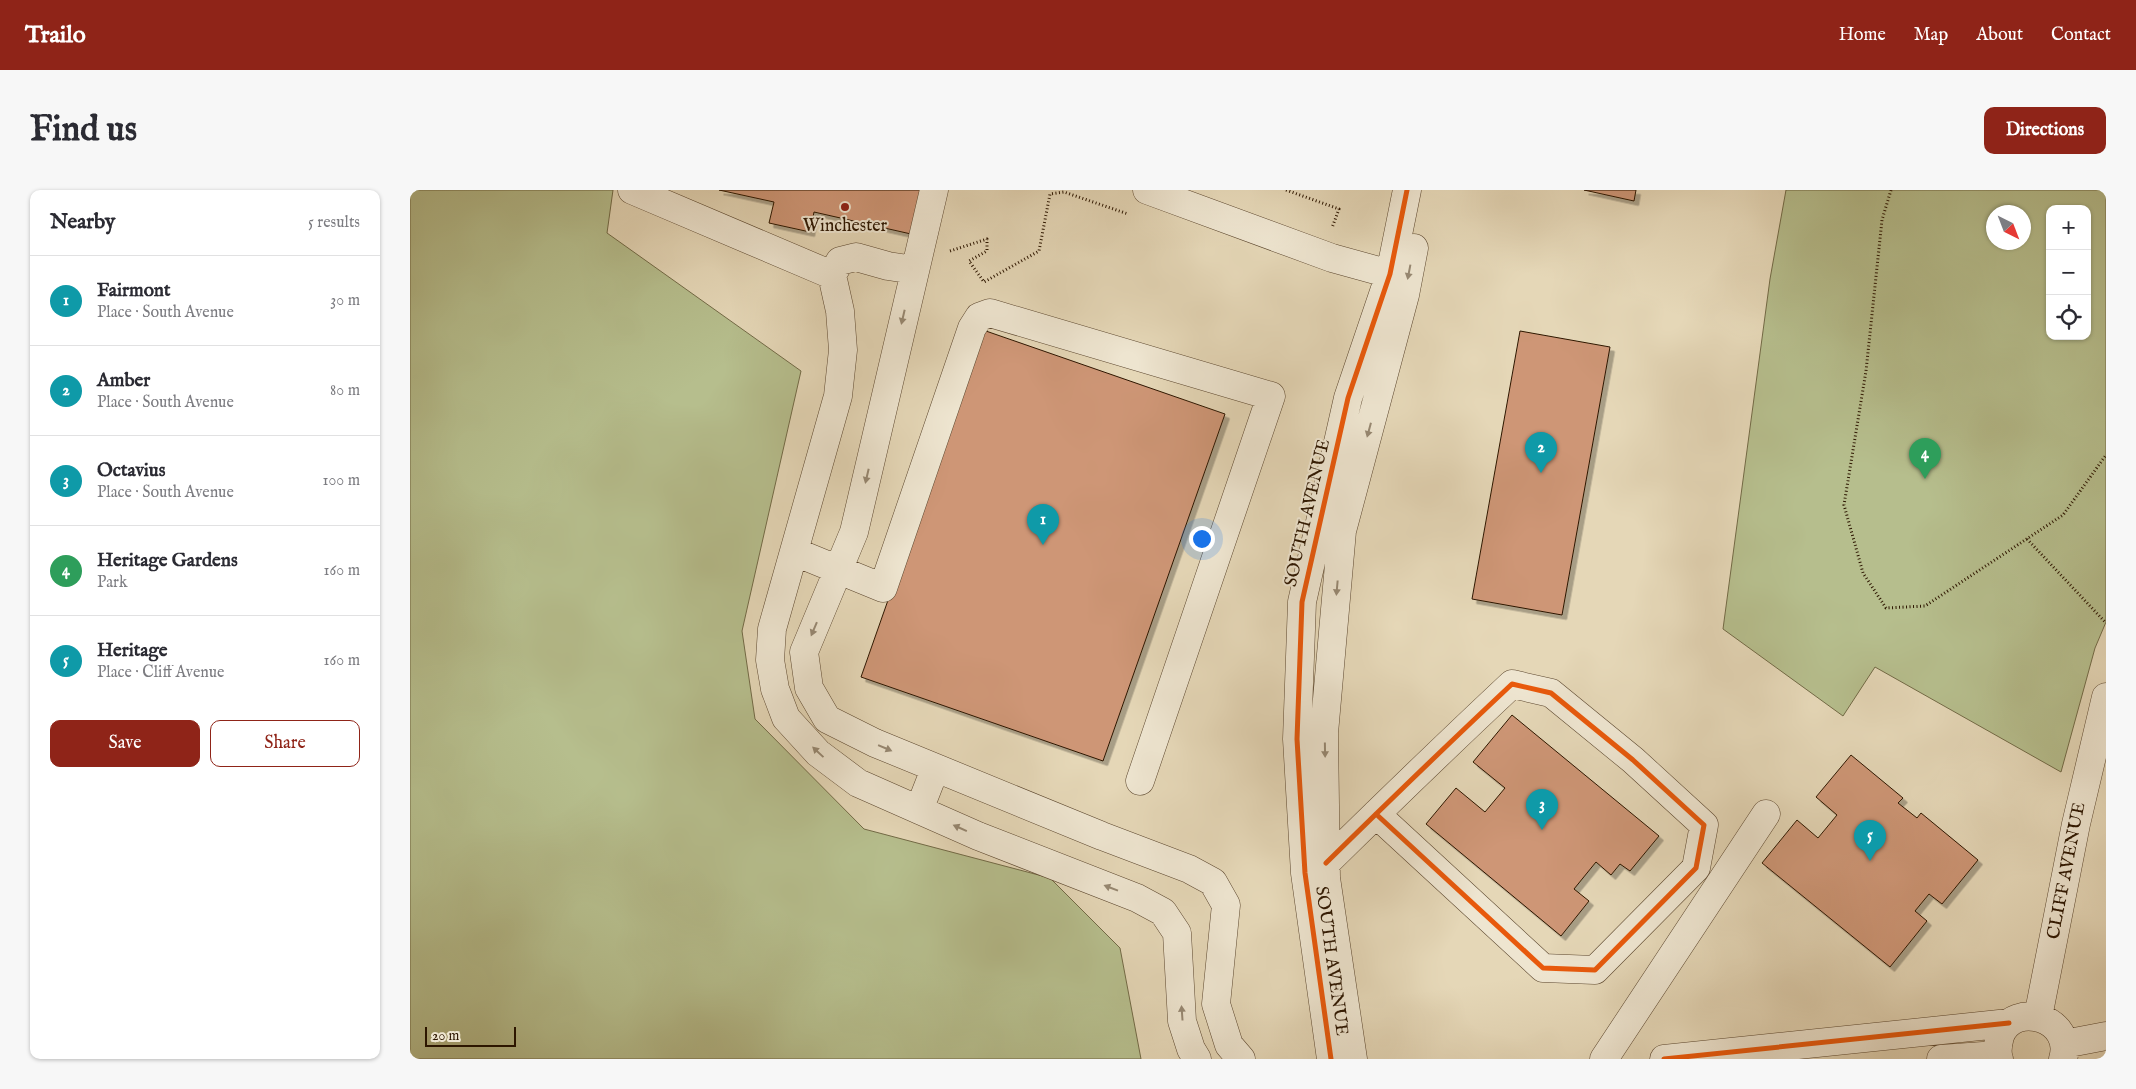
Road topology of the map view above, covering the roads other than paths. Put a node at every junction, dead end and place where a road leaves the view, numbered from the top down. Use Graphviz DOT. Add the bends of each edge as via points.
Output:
graph roads {
  1 [pos="632,190"];
  2 [pos="934,190"];
  3 [pos="1147,190"];
  4 [pos="1407,190"];
  5 [pos="1425,190"];
  6 [pos="917,260"];
  7 [pos="1390,274"];
  8 [pos="832,275"];
  9 [pos="796,552"];
  10 [pos="838,569"];
  11 [pos="2106,698"];
  12 [pos="2101,736"];
  13 [pos="935,769"];
  14 [pos="1140,781"];
  15 [pos="919,810"];
  16 [pos="1376,814"];
  17 [pos="1766,814"];
  18 [pos="1326,863"];
  19 [pos="2038,1017"];
  20 [pos="2009,1023"];
  21 [pos="2106,1036"];
  22 [pos="2063,1051"];
  23 [pos="1998,1057"];
  24 [pos="1197,1059"];
  25 [pos="1241,1059"];
  26 [pos="1331,1059"];
  27 [pos="1353,1059"];
  28 [pos="1604,1059"];
  29 [pos="1664,1059"];
  30 [pos="1941,1059"];
  1 -- 8 [label="street"];
  2 -- 6 [label="street"];
  3 -- 7 [label="street" via="1332,258"];
  4 -- 7 [label="street, SOUTH AVENUE"];
  5 -- 18 [label="street, one-way" via="1405,295 1342,531 1324,733"];
  6 -- 8 [label="street" via="888,266 856,257 840,261"];
  6 -- 10 [label="street, one-way" via="854,532"];
  7 -- 26 [label="street, SOUTH AVENUE" via="1348,398 1302,602 1297,738 1305,873"];
  8 -- 9 [label="street" via="844,350 838,396"];
  9 -- 10 [label="street"];
  15 -- 9 [label="street, one-way" via="858,783 818,753 786,718 770,660 772,629"];
  10 -- 13 [label="street, one-way" via="804,652 809,688 827,719 875,744"];
  10 -- 14 [label="street" via="883,588 972,328 979,316 990,313 1271,396"];
  11 -- 12 [label="street, CLIFF AVENUE"];
  12 -- 19 [label="street, CLIFF AVENUE" via="2076,824"];
  13 -- 15 [label="street"];
  13 -- 25 [label="street" via="1189,868 1213,882 1226,905 1216,1004 1228,1045"];
  24 -- 15 [label="street, one-way" via="1182,1021 1176,933 1162,912 1137,898"];
  16 -- 16 [label="street" via="1512,684 1551,693 1633,760 1704,825 1696,868 1594,970 1543,968"];
  16 -- 18 [label="street"];
  17 -- 28 [label="street"];
  18 -- 27 [label="street"];
  19 -- 20 [label="street" via="2020,1018"];
  19 -- 22 [label="street" via="2053,1024 2060,1033"];
  20 -- 23 [label="street" via="2000,1038"];
  20 -- 29 [label="street"];
  21 -- 22 [label="street"];
  23 -- 30 [label="street"];
}
